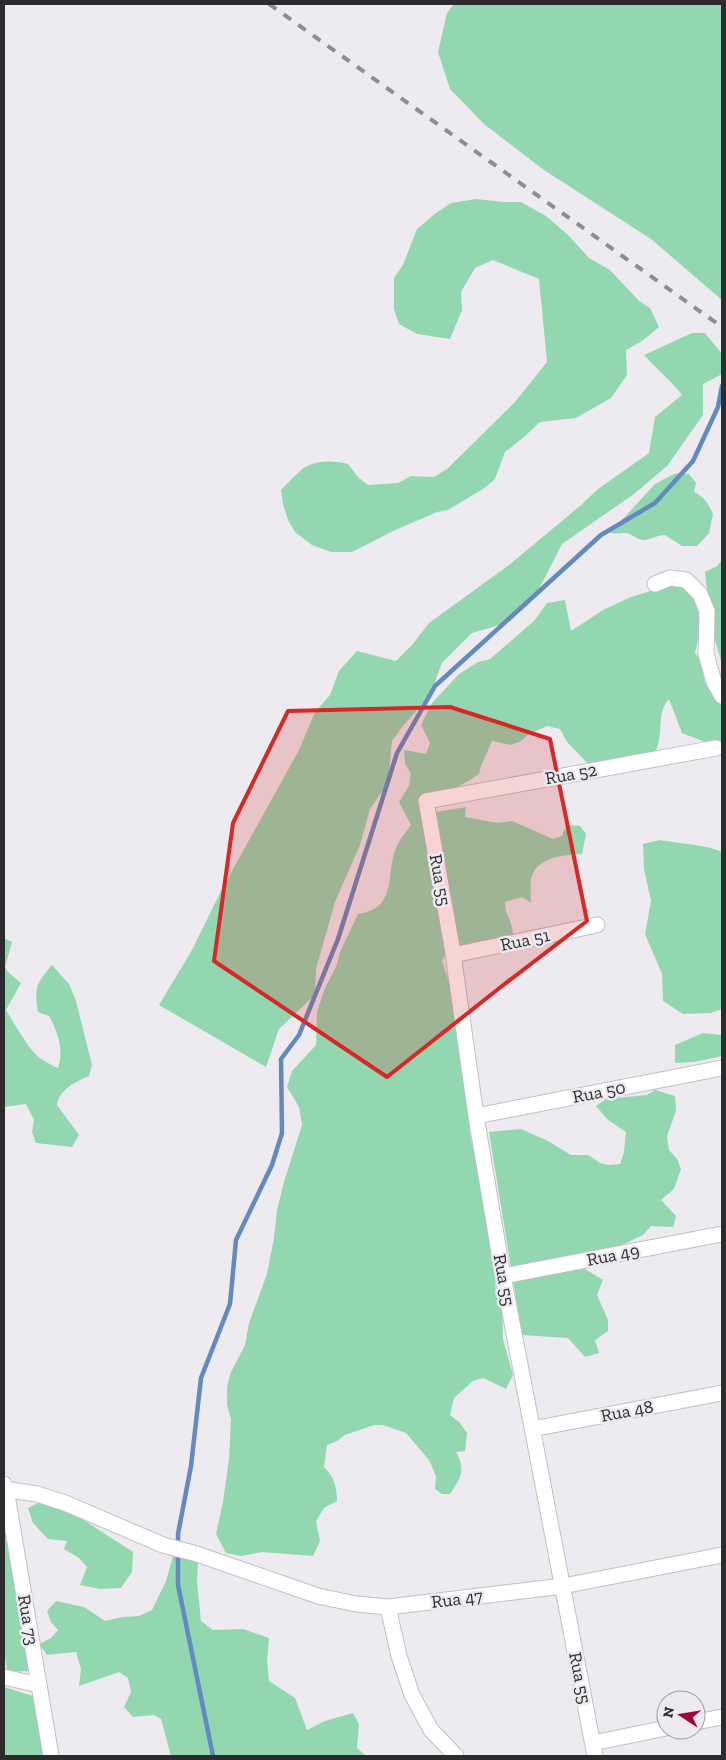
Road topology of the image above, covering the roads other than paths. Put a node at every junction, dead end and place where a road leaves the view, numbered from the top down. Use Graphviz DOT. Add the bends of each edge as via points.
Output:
graph roads {
  1 [pos="655,584"];
  2 [pos="722,696"];
  3 [pos="716,748"];
  4 [pos="426,801"];
  5 [pos="597,925"];
  6 [pos="453,955"];
  7 [pos="722,1068"];
  8 [pos="476,1116"];
  9 [pos="722,1234"];
  10 [pos="503,1276"];
  11 [pos="722,1393"];
  12 [pos="532,1429"];
  13 [pos="5,1488"];
  14 [pos="722,1555"];
  15 [pos="563,1586"];
  16 [pos="388,1607"];
  17 [pos="4,1677"];
  18 [pos="39,1685"];
  19 [pos="722,1717"];
  20 [pos="706,1720"];
  21 [pos="656,1731"];
  22 [pos="594,1750"];
  23 [pos="51,1756"];
  24 [pos="456,1756"];
  1 -- 2 [label="street" via="670,578 686,580 700,594 706,612 706,654"];
  3 -- 4 [label="street, Rua 52"];
  4 -- 6 [label="street, Rua 55"];
  5 -- 6 [label="street, Rua 51"];
  6 -- 8 [label="street, Rua 55"];
  7 -- 8 [label="street, Rua 50"];
  8 -- 10 [label="street, Rua 55"];
  9 -- 10 [label="street, Rua 49"];
  10 -- 12 [label="street, Rua 55"];
  11 -- 12 [label="street, Rua 48"];
  12 -- 15 [label="street, Rua 55"];
  13 -- 16 [label="street, Rua 47" via="65,1503 163,1545 318,1596"];
  13 -- 18 [label="street, Rua 73"];
  14 -- 15 [label="street, Rua 47"];
  15 -- 16 [label="street, Rua 47"];
  15 -- 22 [label="street, Rua 55"];
  16 -- 24 [label="street" via="398,1656 412,1695 431,1730"];
  17 -- 18 [label="street"];
  18 -- 23 [label="street, Rua 73"];
  19 -- 20 [label="street"];
  21 -- 22 [label="street"];
}
